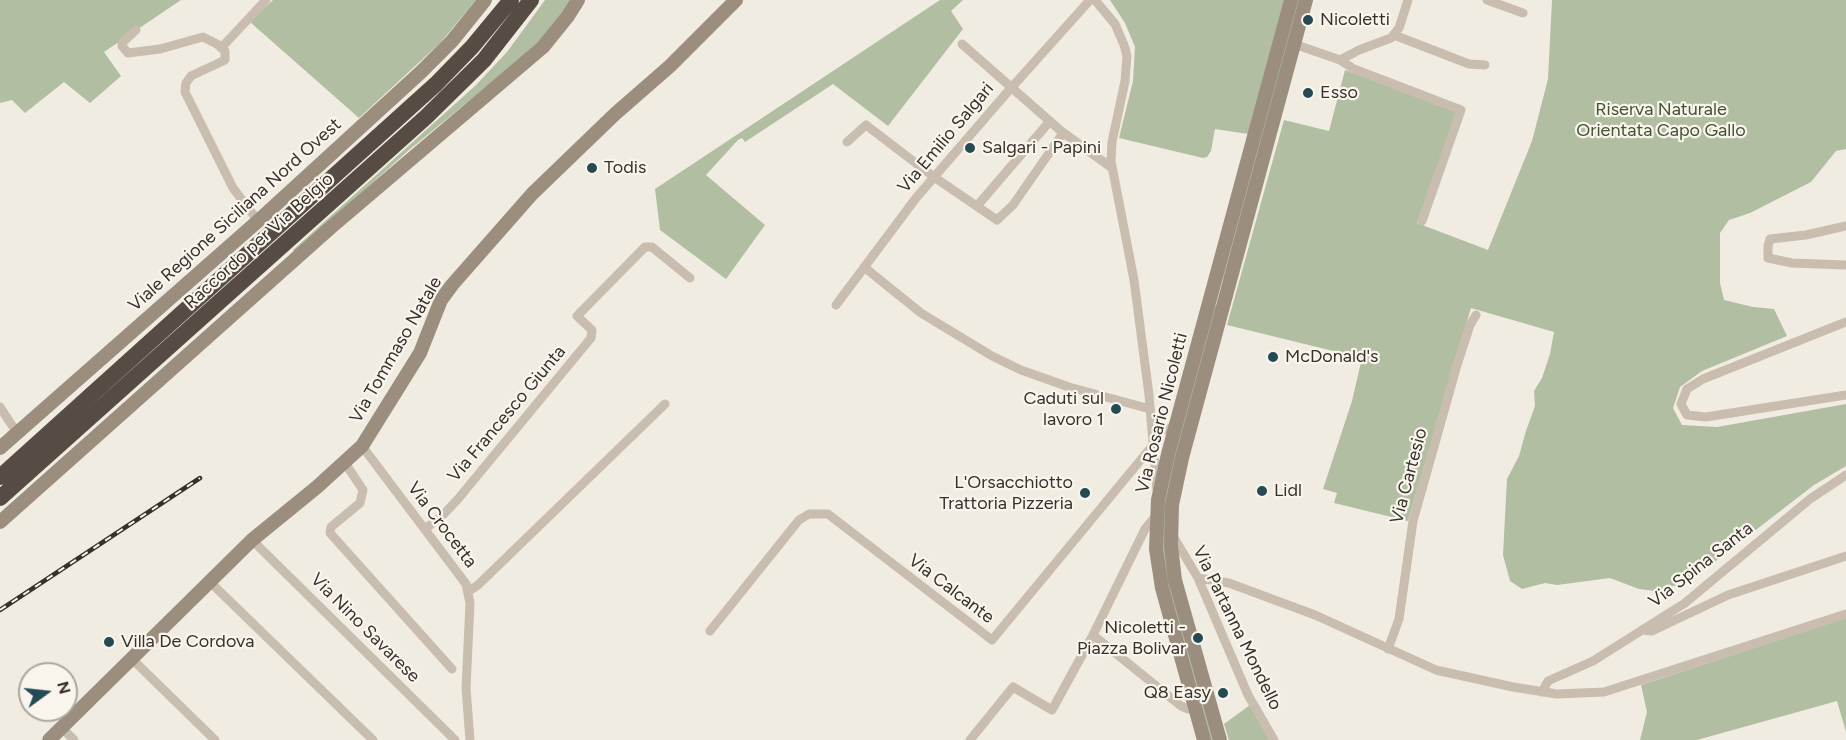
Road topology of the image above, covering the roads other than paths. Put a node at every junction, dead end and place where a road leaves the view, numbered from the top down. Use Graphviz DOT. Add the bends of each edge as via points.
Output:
graph roads {
  1 [pos="266,0"];
  2 [pos="485,0"];
  3 [pos="511,0"];
  4 [pos="531,0"];
  5 [pos="578,0"];
  6 [pos="735,0"];
  7 [pos="1090,0"];
  8 [pos="1095,0"];
  9 [pos="1291,0"];
  10 [pos="1306,0"];
  11 [pos="1408,0"];
  12 [pos="1487,0"];
  13 [pos="1522,13"];
  14 [pos="136,30"];
  15 [pos="1394,35"];
  16 [pos="962,44"];
  17 [pos="1294,44"];
  18 [pos="222,47"];
  19 [pos="1340,60"];
  20 [pos="1485,65"];
  21 [pos="1011,88"];
  22 [pos="1050,121"];
  23 [pos="1063,133"];
  24 [pos="846,142"];
  25 [pos="1112,168"];
  26 [pos="934,177"];
  27 [pos="977,206"];
  28 [pos="258,221"];
  29 [pos="1422,221"];
  30 [pos="1846,226"];
  31 [pos="241,260"];
  32 [pos="1846,265"];
  33 [pos="1219,266"];
  34 [pos="864,267"];
  35 [pos="1233,269"];
  36 [pos="690,278"];
  37 [pos="836,305"];
  38 [pos="1208,305"];
  39 [pos="1221,314"];
  40 [pos="1476,315"];
  41 [pos="1846,322"];
  42 [pos="1846,395"];
  43 [pos="666,404"];
  44 [pos="0,407"];
  45 [pos="1150,409"];
  46 [pos="1151,421"];
  47 [pos="1176,424"];
  48 [pos="17,433"];
  49 [pos="1153,445"];
  50 [pos="362,446"];
  51 [pos="0,448"];
  52 [pos="0,462"];
  53 [pos="345,463"];
  54 [pos="1846,475"];
  55 [pos="0,477"];
  56 [pos="0,498"];
  57 [pos="1158,500"];
  58 [pos="1156,516"];
  59 [pos="0,522"];
  60 [pos="425,529"];
  61 [pos="1170,530"];
  62 [pos="252,540"];
  63 [pos="1846,556"];
  64 [pos="1198,578"];
  65 [pos="210,582"];
  66 [pos="468,591"];
  67 [pos="1846,614"];
  68 [pos="1642,630"];
  69 [pos="710,631"];
  70 [pos="1093,635"];
  71 [pos="1388,649"];
  72 [pos="131,658"];
  73 [pos="452,669"];
  74 [pos="1542,692"];
  75 [pos="1196,709"];
  76 [pos="62,727"];
  77 [pos="49,740"];
  78 [pos="74,740"];
  79 [pos="214,740"];
  80 [pos="372,740"];
  81 [pos="455,740"];
  82 [pos="470,740"];
  83 [pos="970,740"];
  84 [pos="1204,740"];
  85 [pos="1220,740"];
  86 [pos="1274,740"];
  1 -- 18 [label="street"];
  2 -- 28 [label="street, Viale Regione Siciliana Nord Ovest" via="421,72"];
  3 -- 31 [label="highway, Raccordo per Via Belgio" via="436,84"];
  4 -- 56 [label="highway, Raccordo per Via Belgio" via="484,60 426,117"];
  5 -- 59 [label="street" via="557,32 535,54 338,221"];
  6 -- 50 [label="street, Via Tommaso Natale" via="532,194 452,285 441,300 420,353"];
  7 -- 21 [label="street, Via Emilio Salgari"];
  8 -- 25 [label="street" via="1115,24 1127,56 1112,142"];
  9 -- 33 [label="street, Via Rosario Nicoletti"];
  10 -- 17 [label="street, Via Rosario Nicoletti"];
  11 -- 15 [label="street"];
  12 -- 13 [label="street"];
  14 -- 18 [label="street" via="122,43 128,54 160,50 203,37"];
  15 -- 19 [label="street"];
  15 -- 20 [label="street" via="1469,64"];
  16 -- 21 [label="street"];
  17 -- 19 [label="street"];
  17 -- 35 [label="street, Via Rosario Nicoletti"];
  18 -- 28 [label="street" via="225,60 194,74 186,83 185,92 233,188"];
  19 -- 29 [label="street" via="1461,110"];
  21 -- 22 [label="street"];
  21 -- 26 [label="street, Via Emilio Salgari"];
  22 -- 23 [label="street"];
  22 -- 27 [label="street"];
  23 -- 25 [label="street"];
  23 -- 27 [label="street" via="1013,205 997,220"];
  24 -- 26 [label="street" via="866,125"];
  25 -- 45 [label="street" via="1134,280"];
  26 -- 27 [label="street"];
  26 -- 34 [label="street, Via Emilio Salgari"];
  28 -- 48 [label="street, Viale Regione Siciliana Nord Ovest"];
  30 -- 32 [label="street" via="1770,239 1768,258"];
  31 -- 52 [label="highway"];
  31 -- 55 [label="highway, Raccordo per Via Belgio"];
  33 -- 35 [label="street" via="1218,275 1223,282"];
  33 -- 38 [label="street, Via Rosario Nicoletti"];
  34 -- 37 [label="street, Via Emilio Salgari"];
  34 -- 45 [label="street" via="921,313 992,356 1069,387"];
  35 -- 39 [label="street, Via Rosario Nicoletti"];
  36 -- 60 [label="street, Via Francesco Giunta" via="656,250 645,248 577,316 592,330 591,339 458,499"];
  38 -- 39 [label="street" via="1219,301"];
  38 -- 47 [label="street, Via Rosario Nicoletti"];
  39 -- 61 [label="street, Via Rosario Nicoletti" via="1176,481"];
  40 -- 71 [label="street, Via Cartesio" via="1457,365 1413,521 1399,619"];
  41 -- 42 [label="street" via="1703,379 1687,389 1681,404 1687,416 1706,417"];
  43 -- 66 [label="street"];
  44 -- 48 [label="street"];
  45 -- 46 [label="street"];
  46 -- 47 [label="street" via="1163,430"];
  46 -- 49 [label="street"];
  47 -- 57 [label="street, Via Rosario Nicoletti"];
  48 -- 51 [label="street, Viale Regione Siciliana Nord Ovest"];
  49 -- 57 [label="street"];
  49 -- 69 [label="street, Via Calcante" via="992,640 828,514 809,514 799,520"];
  50 -- 53 [label="street, Via Tommaso Natale"];
  50 -- 60 [label="street, Via Crocetta"];
  53 -- 62 [label="street, Via Tommaso Natale"];
  53 -- 73 [label="street" via="363,490 360,503 331,527 330,533"];
  54 -- 68 [label="street, Via Spina Santa" via="1810,498 1685,603"];
  57 -- 58 [label="street, Via Rosario Nicoletti"];
  58 -- 70 [label="street" via="1144,529"];
  58 -- 75 [label="street, Via Rosario Nicoletti" via="1162,588"];
  60 -- 66 [label="street, Via Crocetta"];
  61 -- 64 [label="street, Via Partanna Mondello"];
  61 -- 85 [label="street, Via Rosario Nicoletti" via="1176,585"];
  62 -- 65 [label="street, Via Tommaso Natale"];
  62 -- 81 [label="street, Via Nino Savarese"];
  63 -- 68 [label="street" via="1728,595 1652,631"];
  64 -- 71 [label="street" via="1228,583 1315,615"];
  64 -- 86 [label="street, Via Partanna Mondello" via="1248,695"];
  65 -- 72 [label="street, Via Tommaso Natale"];
  65 -- 80 [label="street"];
  66 -- 82 [label="street, Via Crocetta" via="466,688"];
  67 -- 74 [label="street" via="1604,692"];
  68 -- 74 [label="street, Via Spina Santa" via="1593,661 1548,681"];
  70 -- 75 [label="street" via="1181,706"];
  70 -- 83 [label="street" via="1053,710 1013,687"];
  71 -- 74 [label="street" via="1436,670"];
  72 -- 76 [label="street, Via Tommaso Natale"];
  72 -- 79 [label="street"];
  75 -- 84 [label="street, Via Rosario Nicoletti"];
  76 -- 77 [label="street, Via Tommaso Natale"];
  76 -- 78 [label="street"];
}
